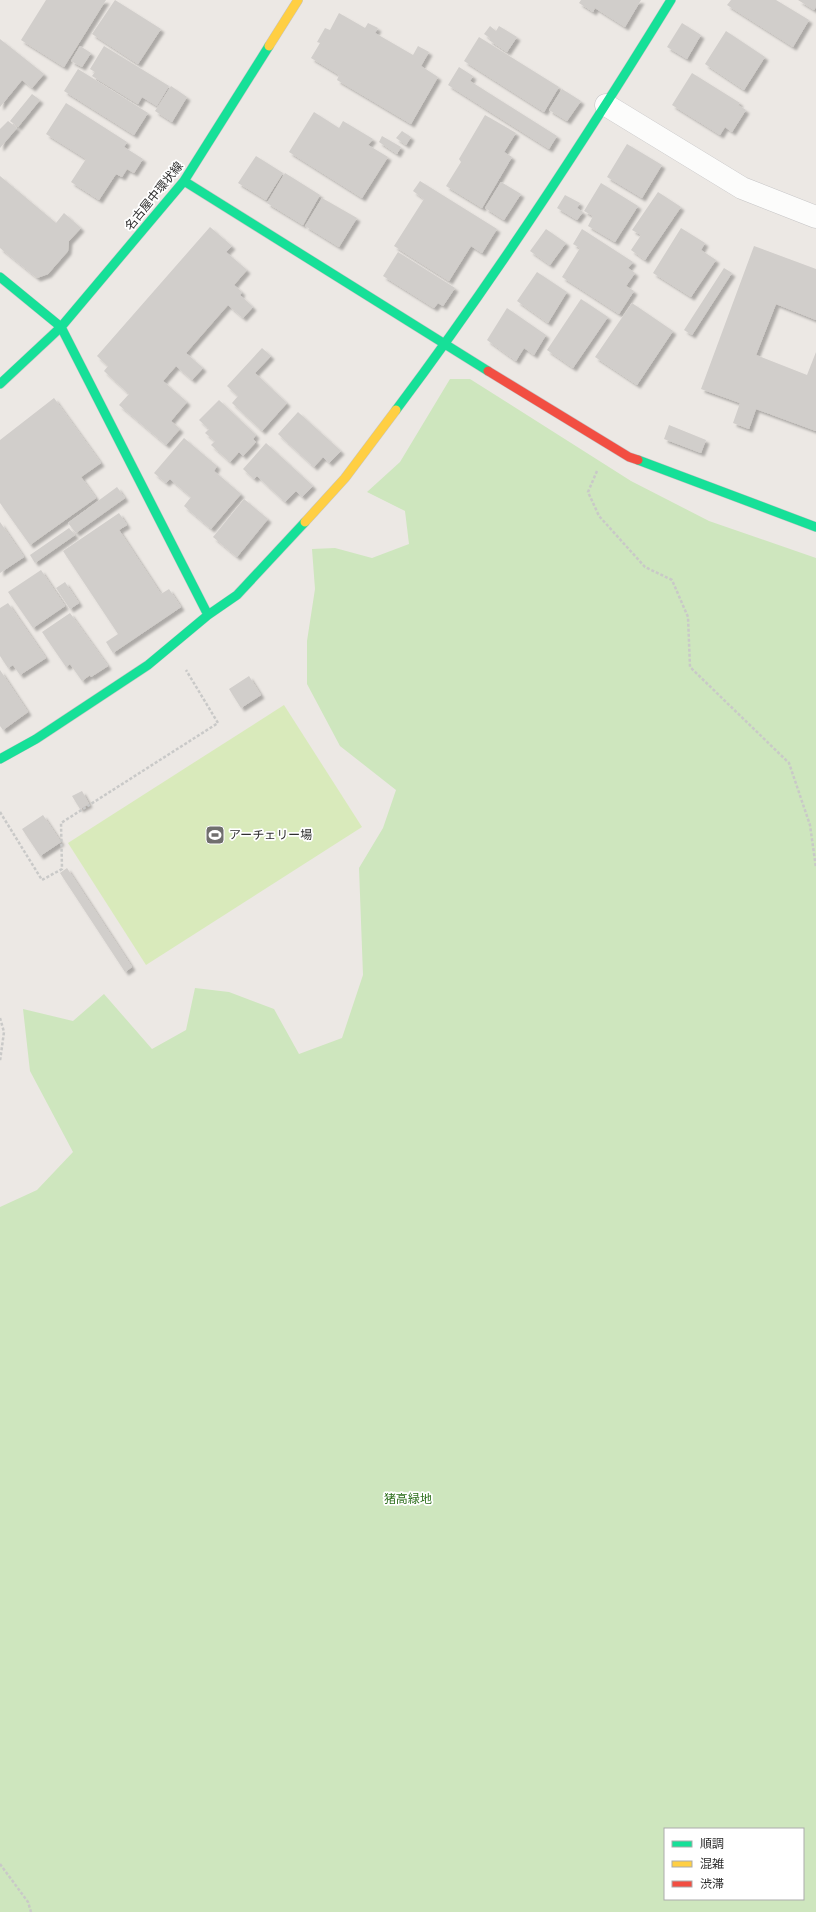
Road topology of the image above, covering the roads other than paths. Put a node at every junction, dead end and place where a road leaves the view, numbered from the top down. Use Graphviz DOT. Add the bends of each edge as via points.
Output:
graph roads {
  1 [pos="298,0"];
  2 [pos="671,0"];
  3 [pos="606,105"];
  4 [pos="184,181"];
  5 [pos="816,217"];
  6 [pos="0,277"];
  7 [pos="61,328"];
  8 [pos="445,345"];
  9 [pos="0,384"];
  10 [pos="816,527"];
  11 [pos="208,615"];
  12 [pos="0,760"];
  1 -- 4 [label="street, 名古屋中環状線"];
  2 -- 3 [label="street"];
  3 -- 5 [label="street" via="742,188"];
  3 -- 8 [label="street"];
  4 -- 7 [label="street, 名古屋中環状線"];
  4 -- 8 [label="street"];
  6 -- 7 [label="street"];
  7 -- 9 [label="street, 名古屋中環状線"];
  7 -- 11 [label="street"];
  8 -- 10 [label="street" via="629,457"];
  8 -- 11 [label="street" via="345,478 237,595"];
  11 -- 12 [label="street" via="141,670"];
}
